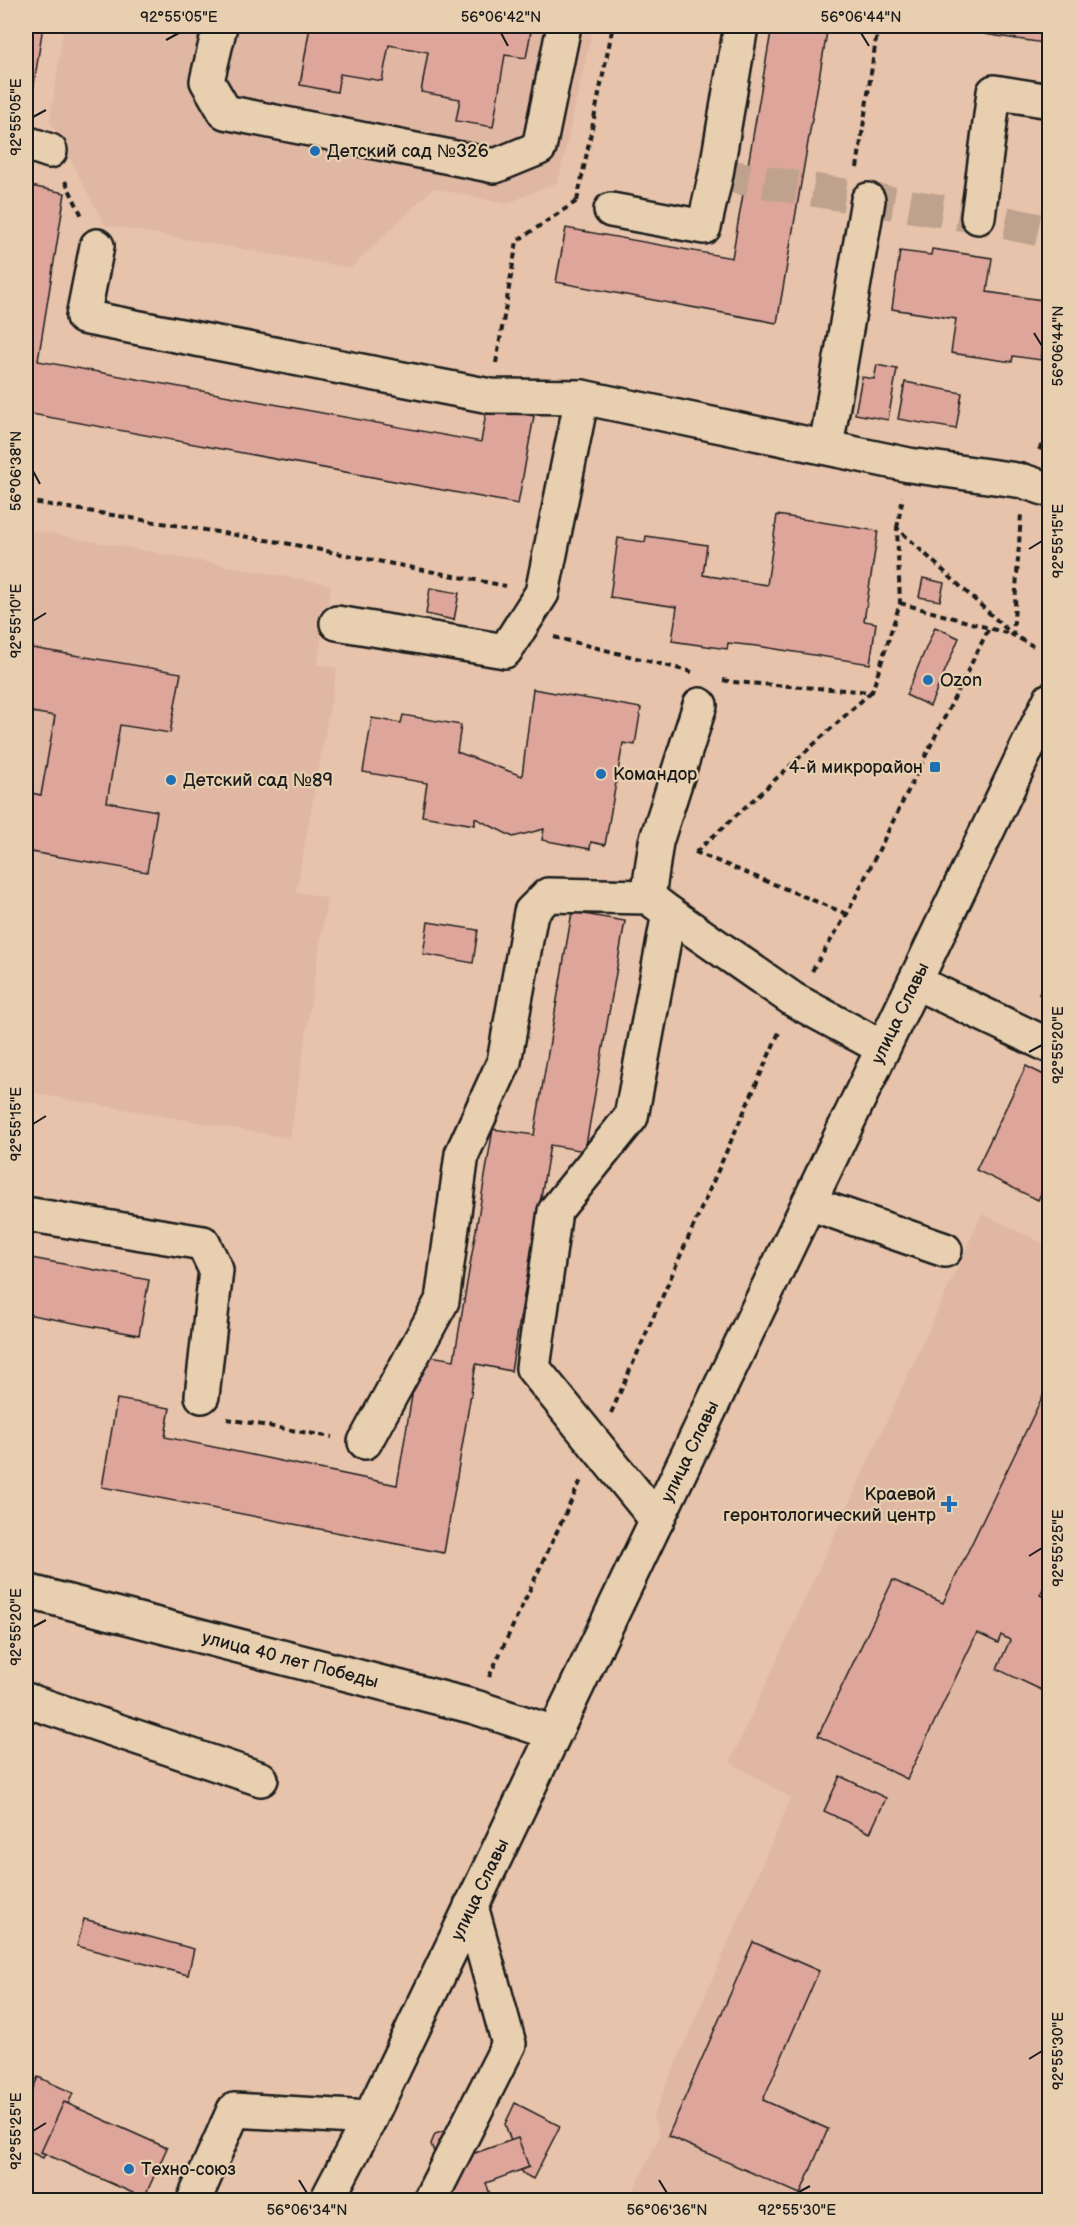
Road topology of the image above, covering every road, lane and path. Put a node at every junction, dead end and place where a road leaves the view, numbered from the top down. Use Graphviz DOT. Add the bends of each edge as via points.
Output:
graph roads {
  1 [pos="220,26"];
  2 [pos="564,26"];
  3 [pos="613,26"];
  4 [pos="741,26"];
  5 [pos="878,26"];
  6 [pos="1050,101"];
  7 [pos="38,147"];
  8 [pos="857,168"];
  9 [pos="868,200"];
  10 [pos="577,201"];
  11 [pos="611,210"];
  12 [pos="978,217"];
  13 [pos="96,246"];
  14 [pos="490,396"];
  15 [pos="582,397"];
  16 [pos="1050,430"];
  17 [pos="826,447"];
  18 [pos="1036,485"];
  19 [pos="26,501"];
  20 [pos="542,592"];
  21 [pos="900,603"];
  22 [pos="338,622"];
  23 [pos="989,628"];
  24 [pos="1013,635"];
  25 [pos="1033,646"];
  26 [pos="505,651"];
  27 [pos="681,669"];
  28 [pos="733,682"];
  29 [pos="872,692"];
  30 [pos="1050,700"];
  31 [pos="700,705"];
  32 [pos="658,905"];
  33 [pos="847,914"];
  34 [pos="915,982"];
  35 [pos="794,1000"];
  36 [pos="1050,1046"];
  37 [pos="884,1048"];
  38 [pos="809,1203"];
  39 [pos="26,1214"];
  40 [pos="945,1250"];
  41 [pos="210,1406"];
  42 [pos="365,1442"];
  43 [pos="596,1448"];
  44 [pos="657,1520"];
  45 [pos="26,1591"];
  46 [pos="26,1700"];
  47 [pos="475,1707"];
  48 [pos="554,1733"];
  49 [pos="261,1779"];
  50 [pos="471,1906"];
  51 [pos="370,2118"];
  52 [pos="195,2200"];
  53 [pos="327,2200"];
  54 [pos="430,2200"];
  1 -- 2 [label="main road" via="207,81 225,112 495,166 539,148"];
  3 -- 10 [label="path"];
  4 -- 11 [label="main road" via="705,227"];
  5 -- 8 [label="path"];
  6 -- 12 [label="main road" via="994,92"];
  7 -- 13 [label="path"];
  9 -- 17 [label="main road"];
  10 -- 11 [label="path"];
  10 -- 14 [label="path" via="517,241"];
  13 -- 14 [label="main road" via="83,317"];
  14 -- 15 [label="main road"];
  15 -- 17 [label="main road"];
  15 -- 20 [label="main road"];
  16 -- 18 [label="path"];
  17 -- 18 [label="main road"];
  18 -- 24 [label="path"];
  19 -- 20 [label="path" via="285,543"];
  20 -- 26 [label="main road"];
  21 -- 23 [label="path"];
  21 -- 24 [label="path" via="897,528"];
  21 -- 29 [label="path"];
  22 -- 26 [label="main road"];
  23 -- 24 [label="path"];
  23 -- 33 [label="path"];
  24 -- 25 [label="path"];
  26 -- 27 [label="path" via="547,635"];
  28 -- 29 [label="path"];
  29 -- 33 [label="path" via="696,852"];
  30 -- 34 [label="main road, улица Славы"];
  31 -- 32 [label="main road" via="656,842"];
  32 -- 35 [label="main road"];
  32 -- 42 [label="main road" via="548,896 531,912 504,1062 462,1154 442,1301"];
  32 -- 43 [label="main road" via="631,1117 555,1211 533,1368"];
  33 -- 35 [label="path"];
  34 -- 36 [label="main road"];
  34 -- 37 [label="main road, улица Славы"];
  35 -- 37 [label="main road"];
  35 -- 43 [label="path"];
  37 -- 38 [label="main road, улица Славы"];
  38 -- 40 [label="main road"];
  38 -- 44 [label="main road, улица Славы"];
  39 -- 41 [label="main road" via="202,1243 216,1270"];
  41 -- 42 [label="path" via="261,1426"];
  43 -- 44 [label="main road"];
  43 -- 47 [label="path"];
  44 -- 48 [label="main road, улица Славы"];
  45 -- 47 [label="main road, улица 40 лет Победы"];
  46 -- 49 [label="main road"];
  47 -- 48 [label="main road, улица 40 лет Победы"];
  48 -- 50 [label="main road, улица Славы"];
  50 -- 51 [label="main road, улица Славы"];
  50 -- 54 [label="main road" via="509,2044"];
  51 -- 52 [label="main road" via="234,2110"];
  51 -- 53 [label="main road, улица Славы"];
}
